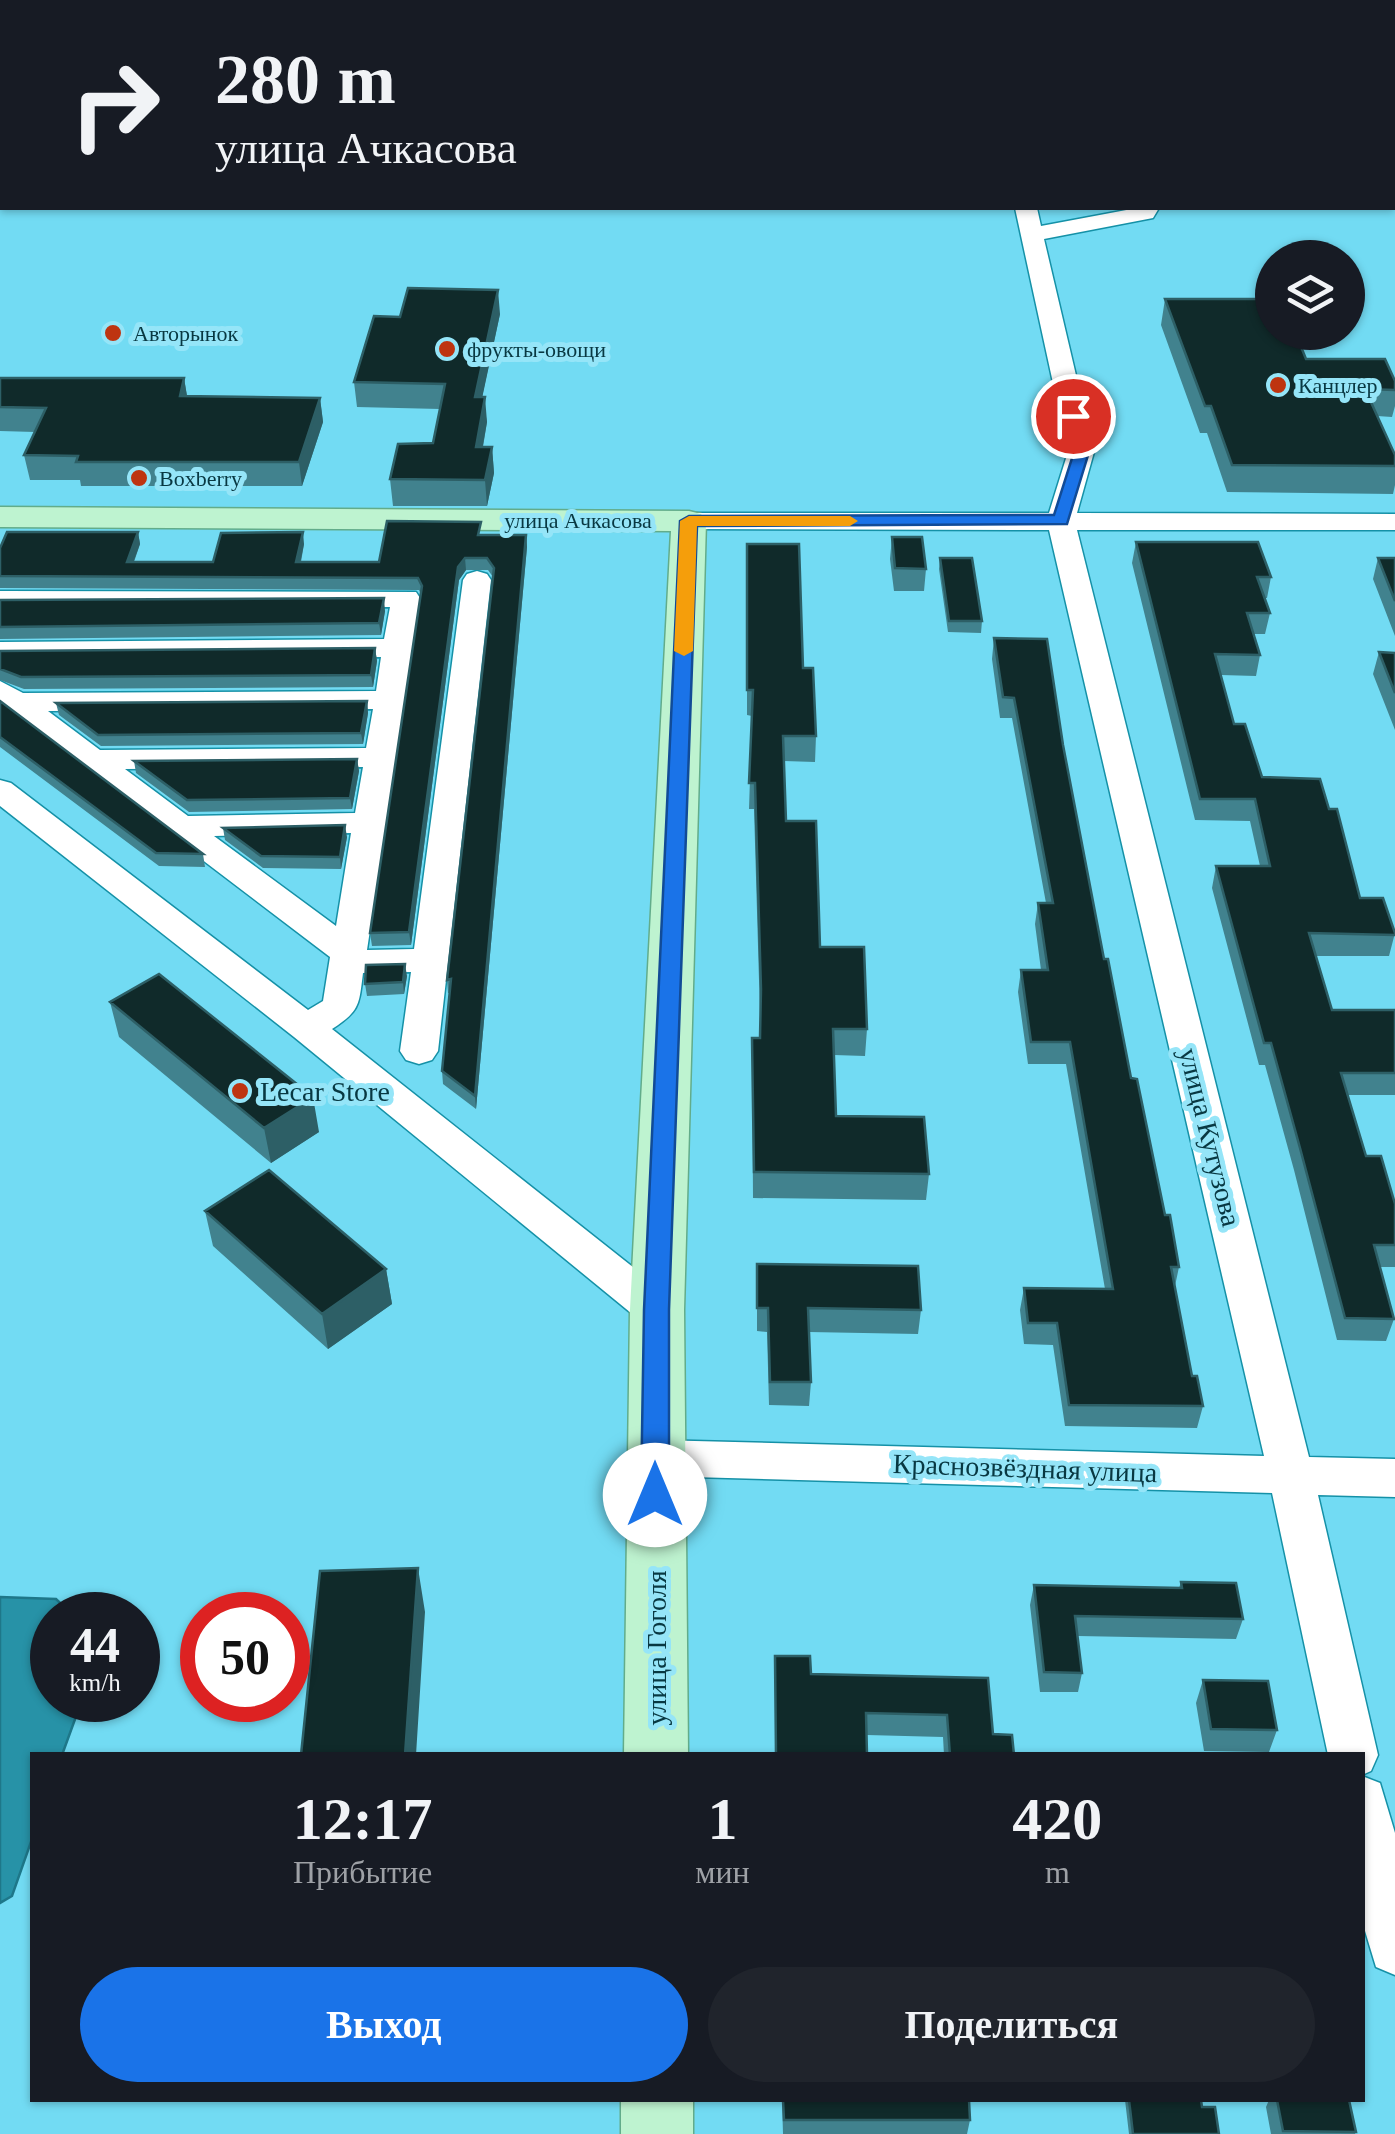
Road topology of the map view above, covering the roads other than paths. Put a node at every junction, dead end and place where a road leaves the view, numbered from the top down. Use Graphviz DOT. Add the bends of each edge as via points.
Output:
graph roads {
  1 [pos="1026,210"];
  2 [pos="1146,210"];
  3 [pos="1032,235"];
  4 [pos="0,517"];
  5 [pos="1061,520"];
  6 [pos="689,521"];
  7 [pos="1395,522"];
  8 [pos="477,580"];
  9 [pos="0,600"];
  10 [pos="398,648"];
  11 [pos="0,651"];
  12 [pos="8,696"];
  13 [pos="389,700"];
  14 [pos="380,758"];
  15 [pos="92,760"];
  16 [pos="0,790"];
  17 [pos="370,823"];
  18 [pos="179,826"];
  19 [pos="348,958"];
  20 [pos="430,960"];
  21 [pos="308,1028"];
  22 [pos="419,1051"];
  23 [pos="657,1310"];
  24 [pos="655,1458"];
  25 [pos="1291,1475"];
  26 [pos="1395,1478"];
  27 [pos="656,1752"];
  28 [pos="1351,1752"];
  29 [pos="1365,1813"];
  30 [pos="1395,1948"];
  31 [pos="657,2102"];
  32 [pos="657,2134"];
  1 -- 3 [label="street"];
  2 -- 3 [label="street"];
  3 -- 5 [label="street" via="1082,452"];
  4 -- 6 [label="main road, улица Ачкасова"];
  5 -- 6 [label="street, улица Ачкасова"];
  5 -- 7 [label="street, улица Ачкасова"];
  5 -- 25 [label="street, улица Кутузова"];
  6 -- 23 [label="main road, улица Гоголя"];
  8 -- 20 [label="street"];
  9 -- 10 [label="street" via="406,598"];
  10 -- 11 [label="street"];
  10 -- 13 [label="street"];
  12 -- 13 [label="street"];
  12 -- 15 [label="street"];
  13 -- 14 [label="street"];
  14 -- 15 [label="street"];
  14 -- 17 [label="street"];
  15 -- 18 [label="street"];
  16 -- 21 [label="street"];
  17 -- 18 [label="street"];
  17 -- 19 [label="street"];
  18 -- 19 [label="street"];
  19 -- 20 [label="street"];
  19 -- 21 [label="street" via="340,1007"];
  20 -- 22 [label="street"];
  21 -- 23 [label="street"];
  23 -- 24 [label="main road, улица Гоголя"];
  24 -- 25 [label="street, Краснозвёздная улица"];
  24 -- 27 [label="main road, улица Гоголя"];
  25 -- 26 [label="street, Краснозвёздная улица"];
  25 -- 28 [label="street, улица Кутузова"];
  29 -- 30 [label="street"];
  31 -- 32 [label="main road"];
}
